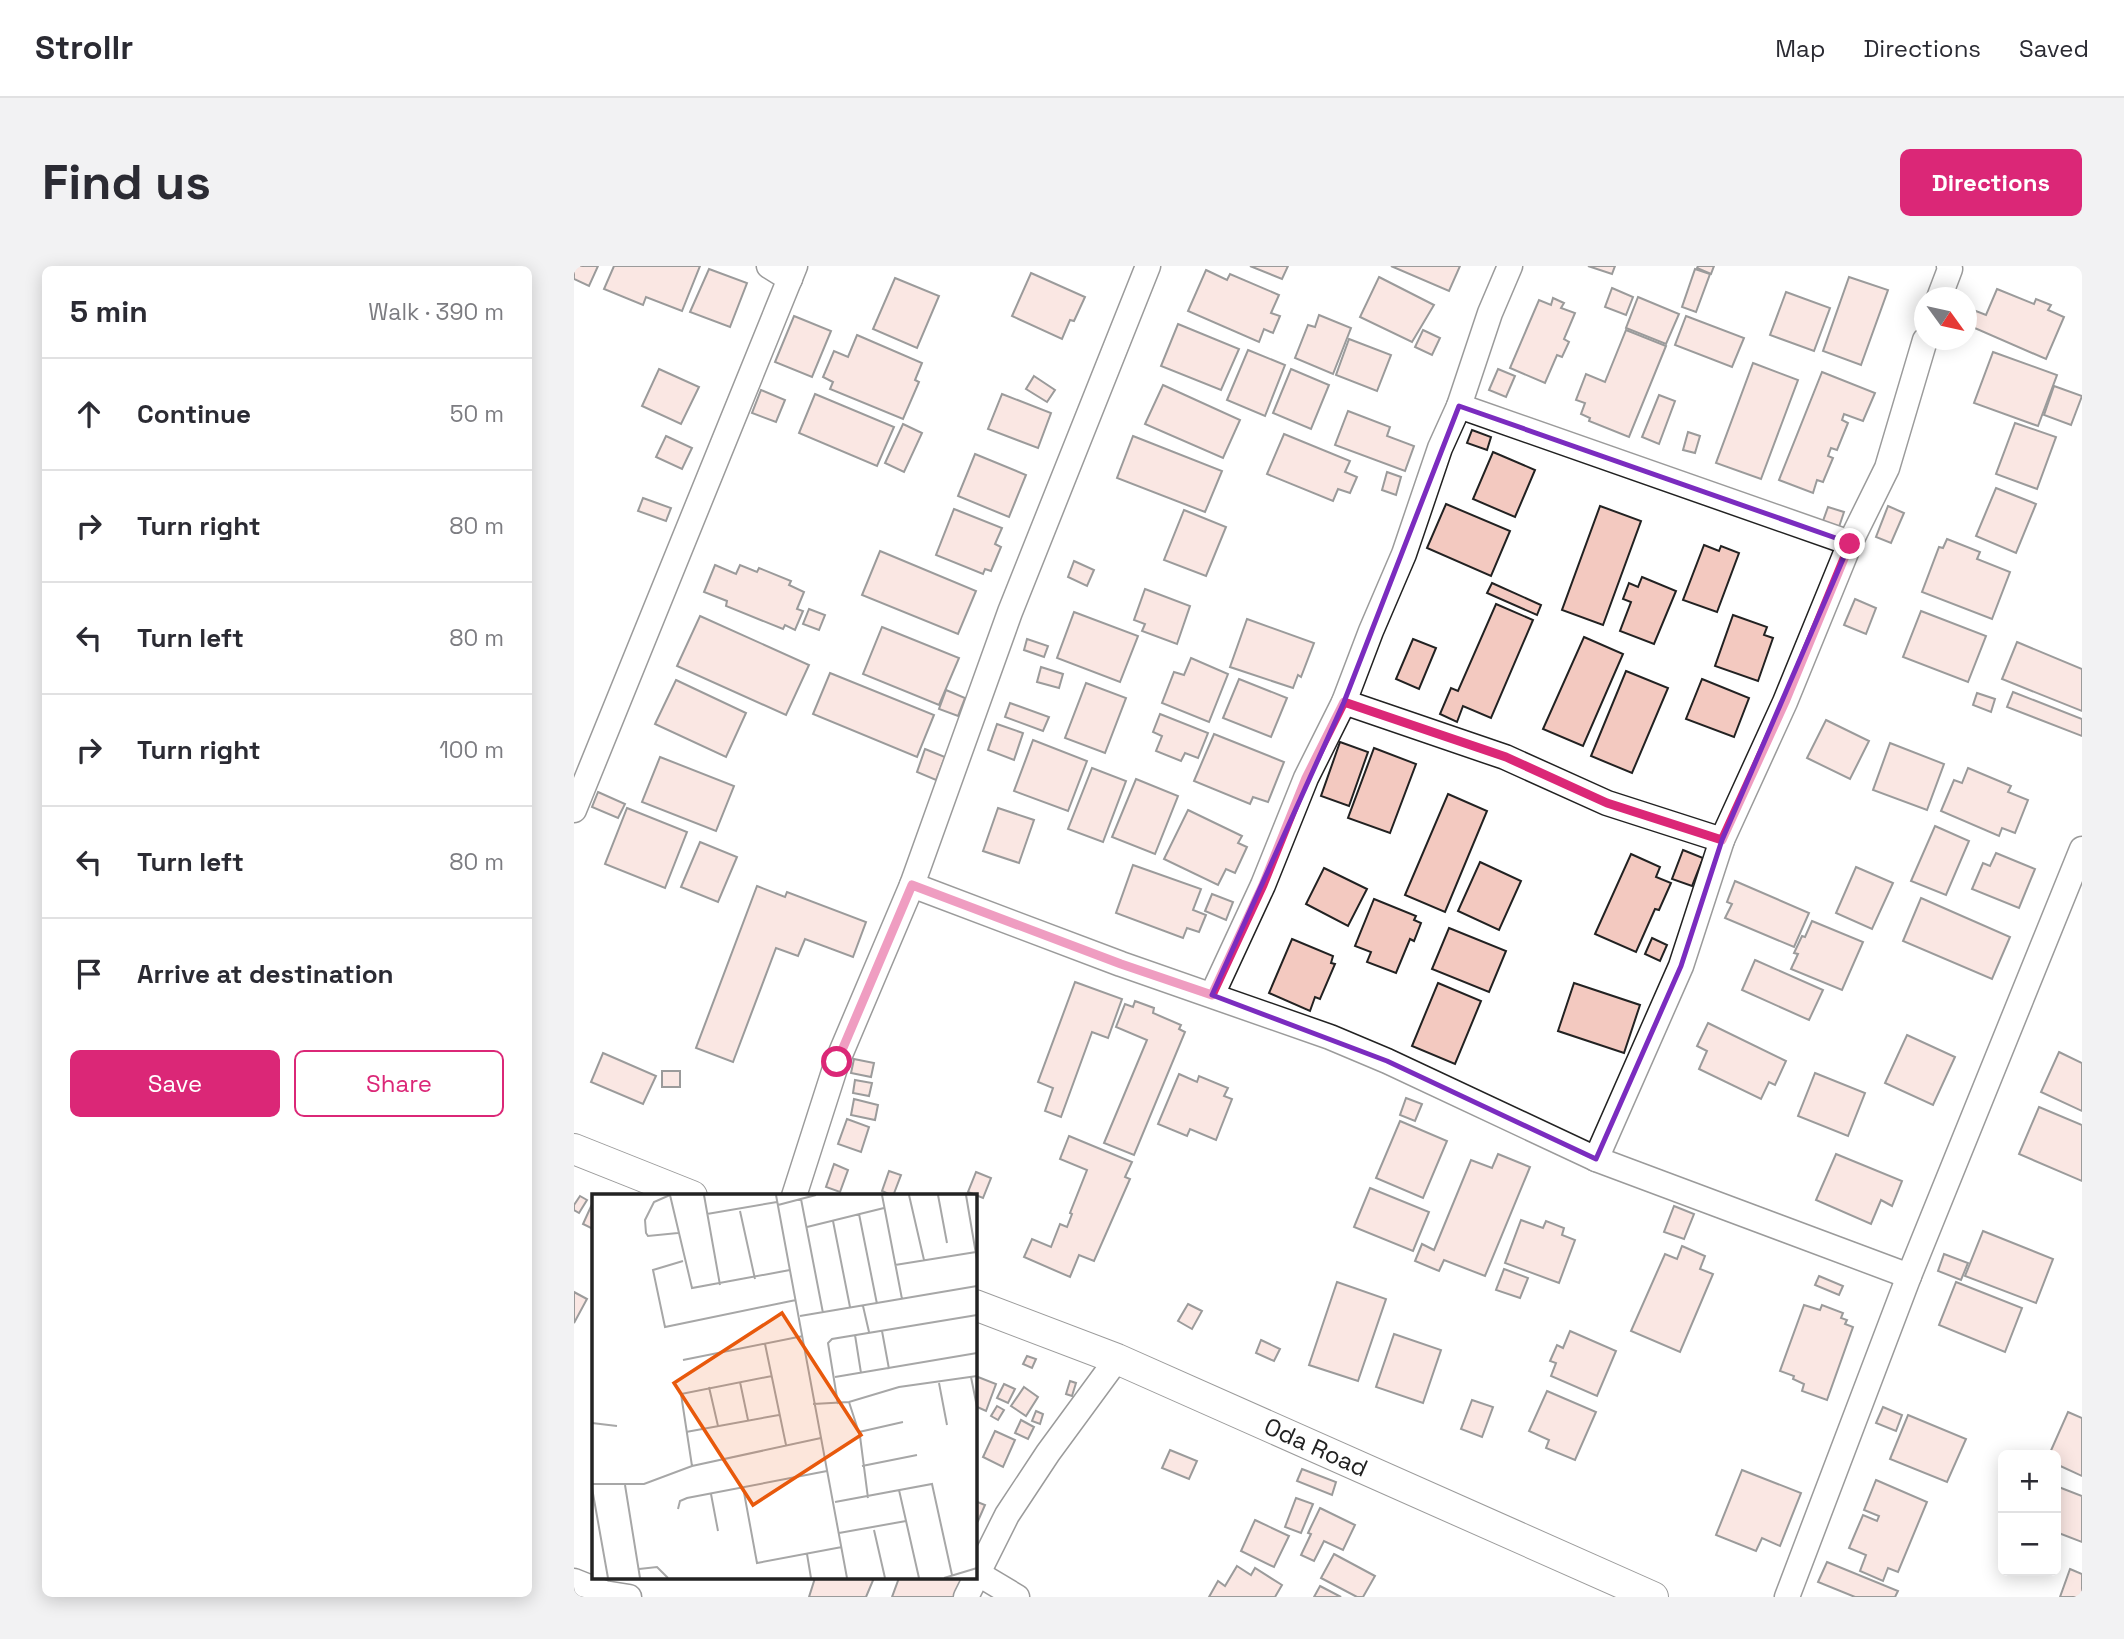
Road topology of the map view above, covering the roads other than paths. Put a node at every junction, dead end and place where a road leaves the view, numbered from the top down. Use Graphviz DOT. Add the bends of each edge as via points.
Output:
graph roads {
  1 [pos="769,266"];
  2 [pos="1148,266"];
  3 [pos="1510,266"];
  4 [pos="1949,266"];
  5 [pos="793,272"];
  6 [pos="1943,287"];
  7 [pos="1922,350"];
  8 [pos="1459,407"];
  9 [pos="1850,544"];
  10 [pos="1344,702"];
  11 [pos="574,810"];
  12 [pos="1722,840"];
  13 [pos="2082,849"];
  14 [pos="912,885"];
  15 [pos="1212,995"];
  16 [pos="574,1149"];
  17 [pos="1596,1159"];
  18 [pos="687,1194"];
  19 [pos="795,1194"];
  20 [pos="1909,1276"];
  21 [pos="976,1305"];
  22 [pos="1117,1359"];
  23 [pos="977,1573"];
  24 [pos="974,1580"];
  25 [pos="574,1581"];
  26 [pos="622,1596"];
  27 [pos="966,1597"];
  28 [pos="1017,1597"];
  29 [pos="1653,1597"];
  30 [pos="1787,1597"];
  1 -- 5 [label="street"];
  2 -- 14 [label="street" via="1010,612"];
  3 -- 8 [label="street"];
  4 -- 6 [label="street"];
  5 -- 11 [label="street"];
  7 -- 9 [label="street" via="1887,467"];
  8 -- 9 [label="street"];
  8 -- 10 [label="street"];
  9 -- 12 [label="street"];
  10 -- 12 [label="street" via="1506,757 1607,803"];
  10 -- 15 [label="street"];
  12 -- 17 [label="street" via="1681,966"];
  13 -- 20 [label="street"];
  14 -- 15 [label="street"];
  14 -- 19 [label="street" via="837,1062"];
  15 -- 17 [label="street" via="1387,1060"];
  16 -- 18 [label="street"];
  17 -- 20 [label="street"];
  20 -- 30 [label="street"];
  21 -- 22 [label="street, Oda Road"];
  22 -- 23 [label="street" via="1007,1515"];
  22 -- 29 [label="street, Oda Road"];
  23 -- 28 [label="street"];
  24 -- 27 [label="street"];
  25 -- 26 [label="street"];
}
